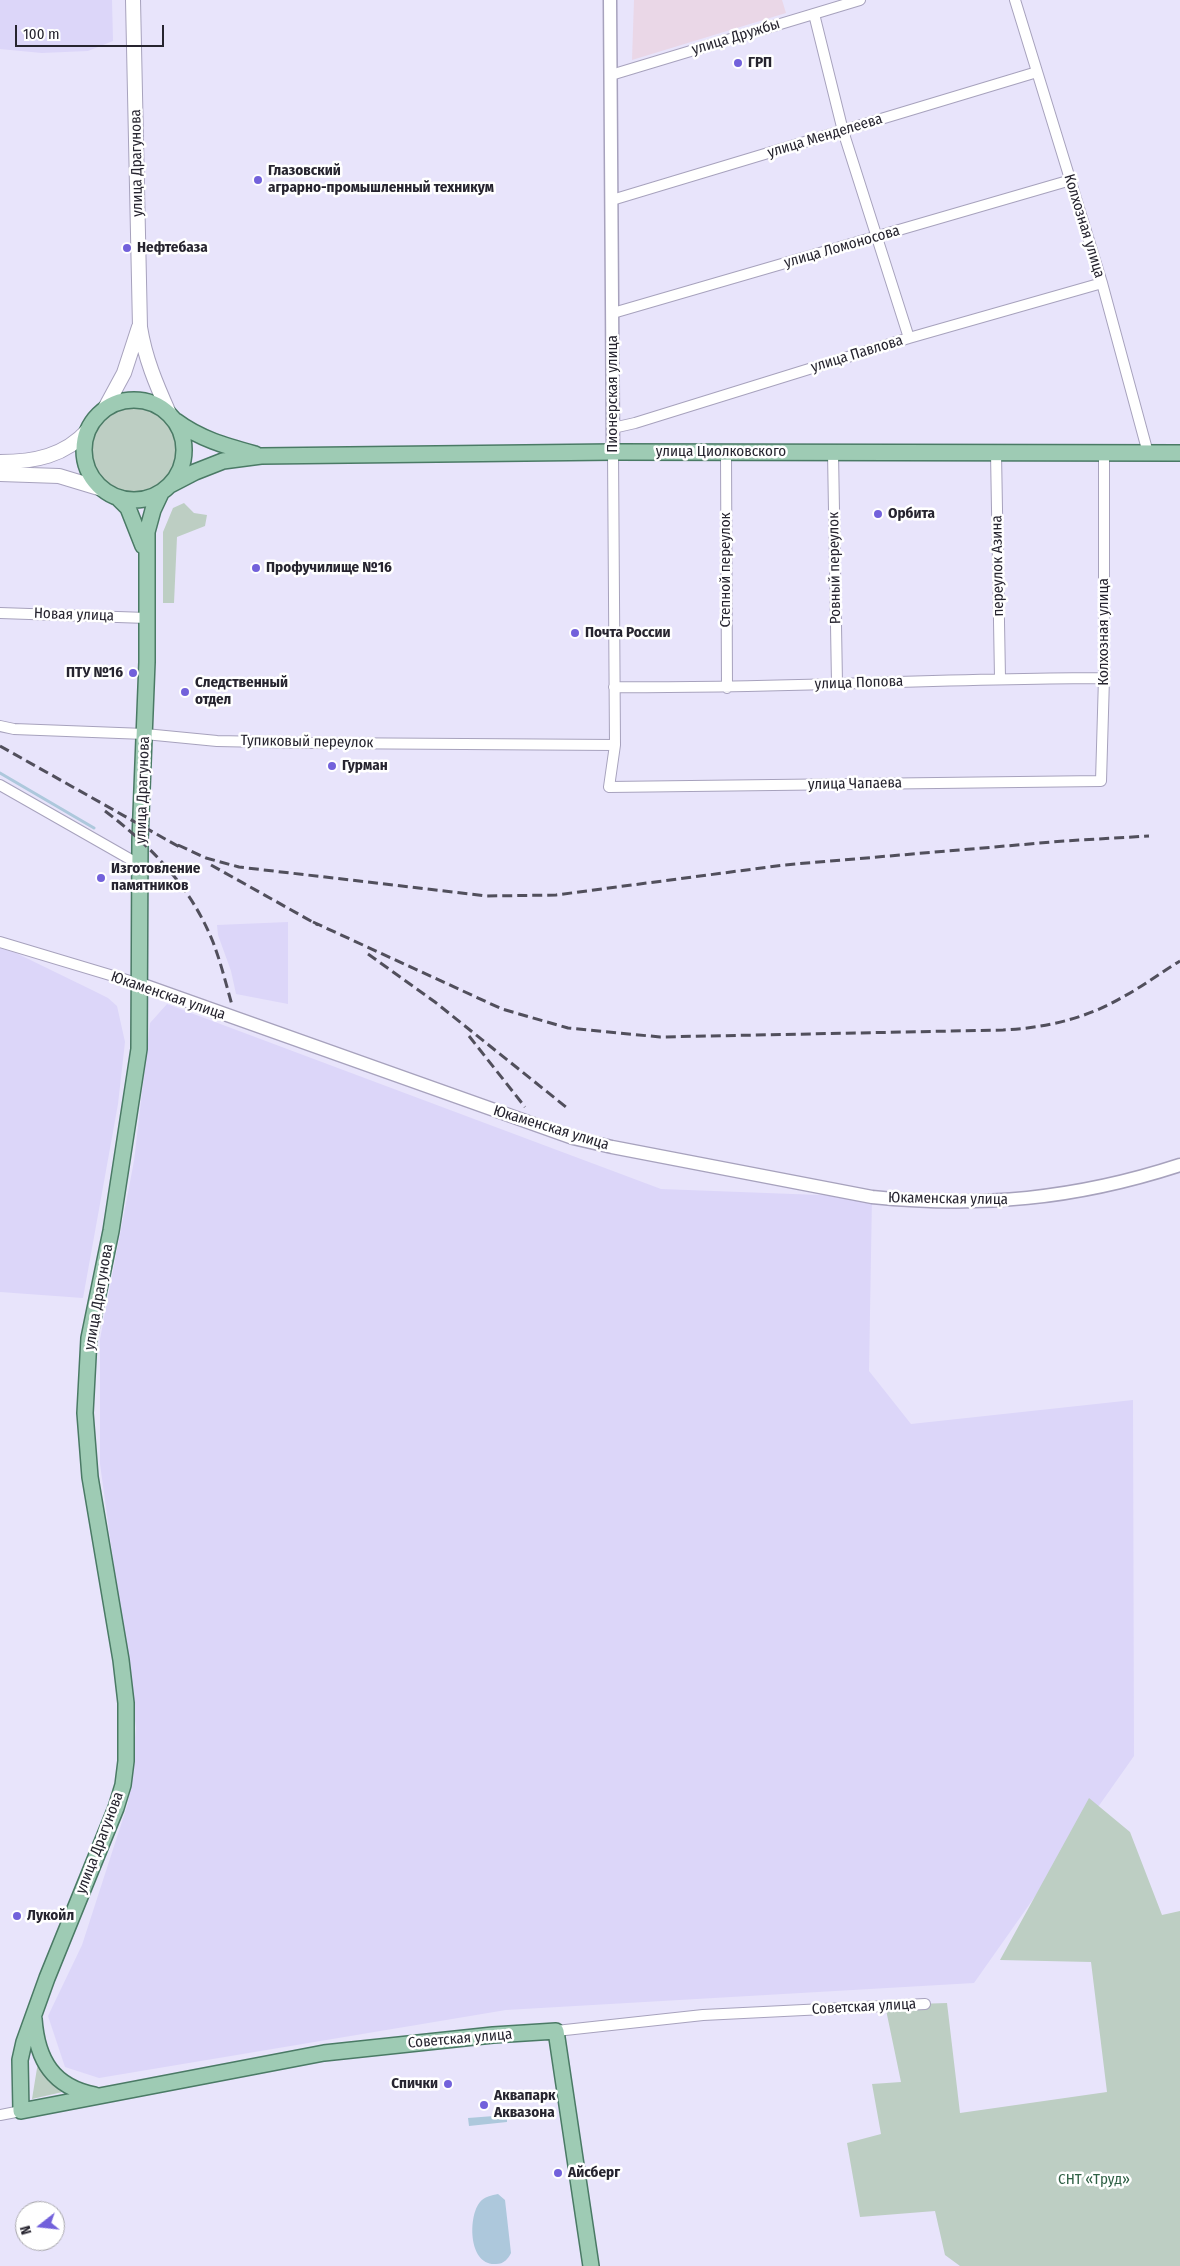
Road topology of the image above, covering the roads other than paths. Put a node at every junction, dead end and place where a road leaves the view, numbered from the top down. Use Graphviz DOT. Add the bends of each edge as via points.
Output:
graph roads {
  1 [pos="134,0"];
  2 [pos="610,0"];
  3 [pos="860,0"];
  4 [pos="1015,0"];
  5 [pos="814,14"];
  6 [pos="1037,72"];
  7 [pos="611,76"];
  8 [pos="843,131"];
  9 [pos="1071,180"];
  10 [pos="612,200"];
  11 [pos="877,237"];
  12 [pos="1102,283"];
  13 [pos="613,312"];
  14 [pos="140,327"];
  15 [pos="909,338"];
  16 [pos="104,410"];
  17 [pos="172,418"];
  18 [pos="612,428"];
  19 [pos="88,430"];
  20 [pos="613,452"];
  21 [pos="726,452"];
  22 [pos="833,453"];
  23 [pos="996,453"];
  24 [pos="1104,453"];
  25 [pos="1148,453"];
  26 [pos="1180,453"];
  27 [pos="261,456"];
  28 [pos="0,462"];
  29 [pos="0,474"];
  30 [pos="102,488"];
  31 [pos="166,489"];
  32 [pos="117,498"];
  33 [pos="146,562"];
  34 [pos="0,613"];
  35 [pos="147,618"];
  36 [pos="1000,678"];
  37 [pos="1104,678"];
  38 [pos="836,683"];
  39 [pos="614,687"];
  40 [pos="727,688"];
  41 [pos="0,726"];
  42 [pos="144,734"];
  43 [pos="615,745"];
  44 [pos="1101,781"];
  45 [pos="0,785"];
  46 [pos="609,787"];
  47 [pos="142,866"];
  48 [pos="0,942"];
  49 [pos="140,984"];
  50 [pos="1180,1166"];
  51 [pos="925,2004"];
  52 [pos="34,2013"];
  53 [pos="556,2032"];
  54 [pos="98,2096"];
  55 [pos="21,2111"];
  56 [pos="0,2115"];
  57 [pos="591,2266"];
  1 -- 14 [label="main road, улица Драгунова"];
  2 -- 7 [label="street, Пионерская улица"];
  3 -- 5 [label="street, улица Дружбы"];
  4 -- 6 [label="street, Колхозная улица"];
  5 -- 7 [label="street, улица Дружбы"];
  5 -- 8 [label="street"];
  6 -- 8 [label="street, улица Менделеева"];
  6 -- 9 [label="street, Колхозная улица"];
  7 -- 10 [label="street, Пионерская улица"];
  8 -- 10 [label="street, улица Менделеева"];
  8 -- 11 [label="street"];
  9 -- 11 [label="street, улица Ломоносова"];
  9 -- 12 [label="street, Колхозная улица"];
  10 -- 13 [label="street, Пионерская улица"];
  11 -- 13 [label="street, улица Ломоносова"];
  11 -- 15 [label="street"];
  12 -- 15 [label="street, улица Павлова"];
  12 -- 25 [label="street, Колхозная улица"];
  13 -- 18 [label="street, Пионерская улица"];
  14 -- 16 [label="main road, улица Драгунова" via="124,373"];
  14 -- 17 [label="main road, улица Драгунова" via="151,375"];
  15 -- 18 [label="street, улица Павлова"];
  16 -- 17 [label="main road" via="121,402 140,400 153,404"];
  16 -- 19 [label="main road"];
  17 -- 27 [label="main road, улица Циолковского" via="215,443"];
  17 -- 31 [label="main road" via="183,438 184,456 178,476"];
  18 -- 20 [label="street, Пионерская улица"];
  19 -- 28 [label="main road" via="70,447 47,457"];
  19 -- 30 [label="main road" via="84,453 87,466"];
  20 -- 21 [label="main road, улица Циолковского"];
  20 -- 27 [label="main road, улица Циолковского"];
  20 -- 39 [label="street, Пионерская улица"];
  21 -- 22 [label="main road, улица Циолковского"];
  21 -- 40 [label="street, Степной переулок"];
  22 -- 23 [label="main road, улица Циолковского"];
  22 -- 38 [label="street, Ровный переулок"];
  23 -- 24 [label="main road, улица Циолковского"];
  23 -- 36 [label="street, переулок Азина"];
  24 -- 25 [label="main road, улица Циолковского"];
  24 -- 37 [label="street, Колхозная улица"];
  25 -- 26 [label="main road, улица Циолковского"];
  27 -- 31 [label="main road, улица Циолковского" via="223,461"];
  29 -- 30 [label="main road" via="59,476"];
  30 -- 32 [label="main road"];
  31 -- 32 [label="main road" via="150,498"];
  31 -- 33 [label="main road, улица Драгунова" via="153,510 147,532"];
  32 -- 33 [label="main road, улица Драгунова" via="128,508 135,522"];
  33 -- 35 [label="main road, улица Драгунова"];
  34 -- 35 [label="street, Новая улица"];
  35 -- 42 [label="main road, улица Драгунова"];
  36 -- 37 [label="street, улица Попова"];
  36 -- 38 [label="street, улица Попова"];
  37 -- 44 [label="street, Колхозная улица"];
  38 -- 40 [label="street, улица Попова"];
  39 -- 40 [label="street, улица Попова"];
  39 -- 43 [label="street, Пионерская улица"];
  41 -- 42 [label="street, Тупиковый переулок"];
  42 -- 43 [label="street, Тупиковый переулок" via="217,741 313,744"];
  42 -- 47 [label="main road, улица Драгунова"];
  43 -- 46 [label="street, Пионерская улица"];
  44 -- 46 [label="street, улица Чапаева"];
  45 -- 47 [label="street"];
  47 -- 49 [label="main road, улица Драгунова"];
  48 -- 49 [label="street, Юкаменская улица"];
  49 -- 50 [label="street, Юкаменская улица" via="573,1138 872,1197 954,1201 1041,1198 1115,1185"];
  49 -- 52 [label="main road, улица Драгунова" via="139,1049 111,1231 89,1338 85,1413 90,1477 122,1669 126,1703 126,1760 116,1808"];
  51 -- 53 [label="street, Советская улица" via="703,2015"];
  52 -- 54 [label="main road" via="35,2035 50,2071 78,2092"];
  52 -- 55 [label="main road, улица Драгунова" via="20,2060"];
  53 -- 54 [label="main road, Советская улица" via="324,2053"];
  53 -- 57 [label="main road"];
  54 -- 55 [label="main road, Советская улица"];
  55 -- 56 [label="street, Советская улица"];
}
